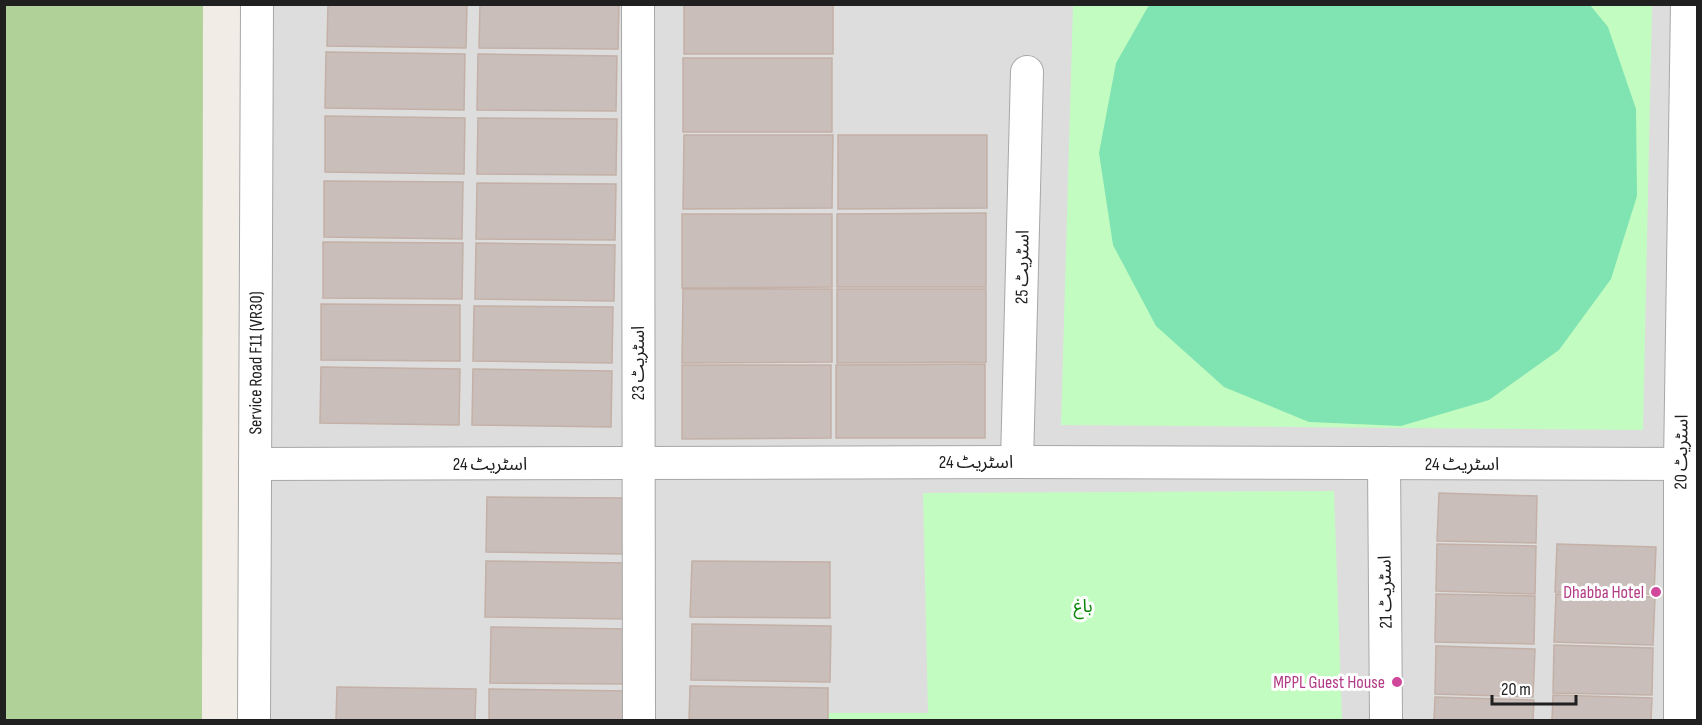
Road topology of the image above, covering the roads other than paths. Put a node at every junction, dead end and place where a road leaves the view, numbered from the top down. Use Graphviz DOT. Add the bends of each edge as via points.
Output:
graph roads {
  1 [pos="258,4"];
  2 [pos="638,4"];
  3 [pos="1687,4"];
  4 [pos="1027,72"];
  5 [pos="1692,226"];
  6 [pos="1017,462"];
  7 [pos="1384,463"];
  8 [pos="255,464"];
  9 [pos="638,464"];
  10 [pos="1689,464"];
  11 [pos="254,720"];
  12 [pos="639,720"];
  13 [pos="1386,720"];
  14 [pos="1680,720"];
  1 -- 8 [label="street, Service Road F11 (VR30)"];
  2 -- 9 [label="street, اسٹریٹ 23"];
  3 -- 5 [label="street, اسٹریٹ 20"];
  4 -- 6 [label="street, اسٹریٹ 25"];
  5 -- 10 [label="street, اسٹریٹ 20"];
  6 -- 7 [label="street, اسٹریٹ 24"];
  6 -- 9 [label="street, اسٹریٹ 24"];
  7 -- 10 [label="street, اسٹریٹ 24"];
  7 -- 13 [label="street, اسٹریٹ 21"];
  8 -- 9 [label="street, اسٹریٹ 24"];
  8 -- 11 [label="street, Service Road F11 (VR30)"];
  9 -- 12 [label="street, اسٹریٹ 23"];
  10 -- 14 [label="street, اسٹریٹ 20"];
}
